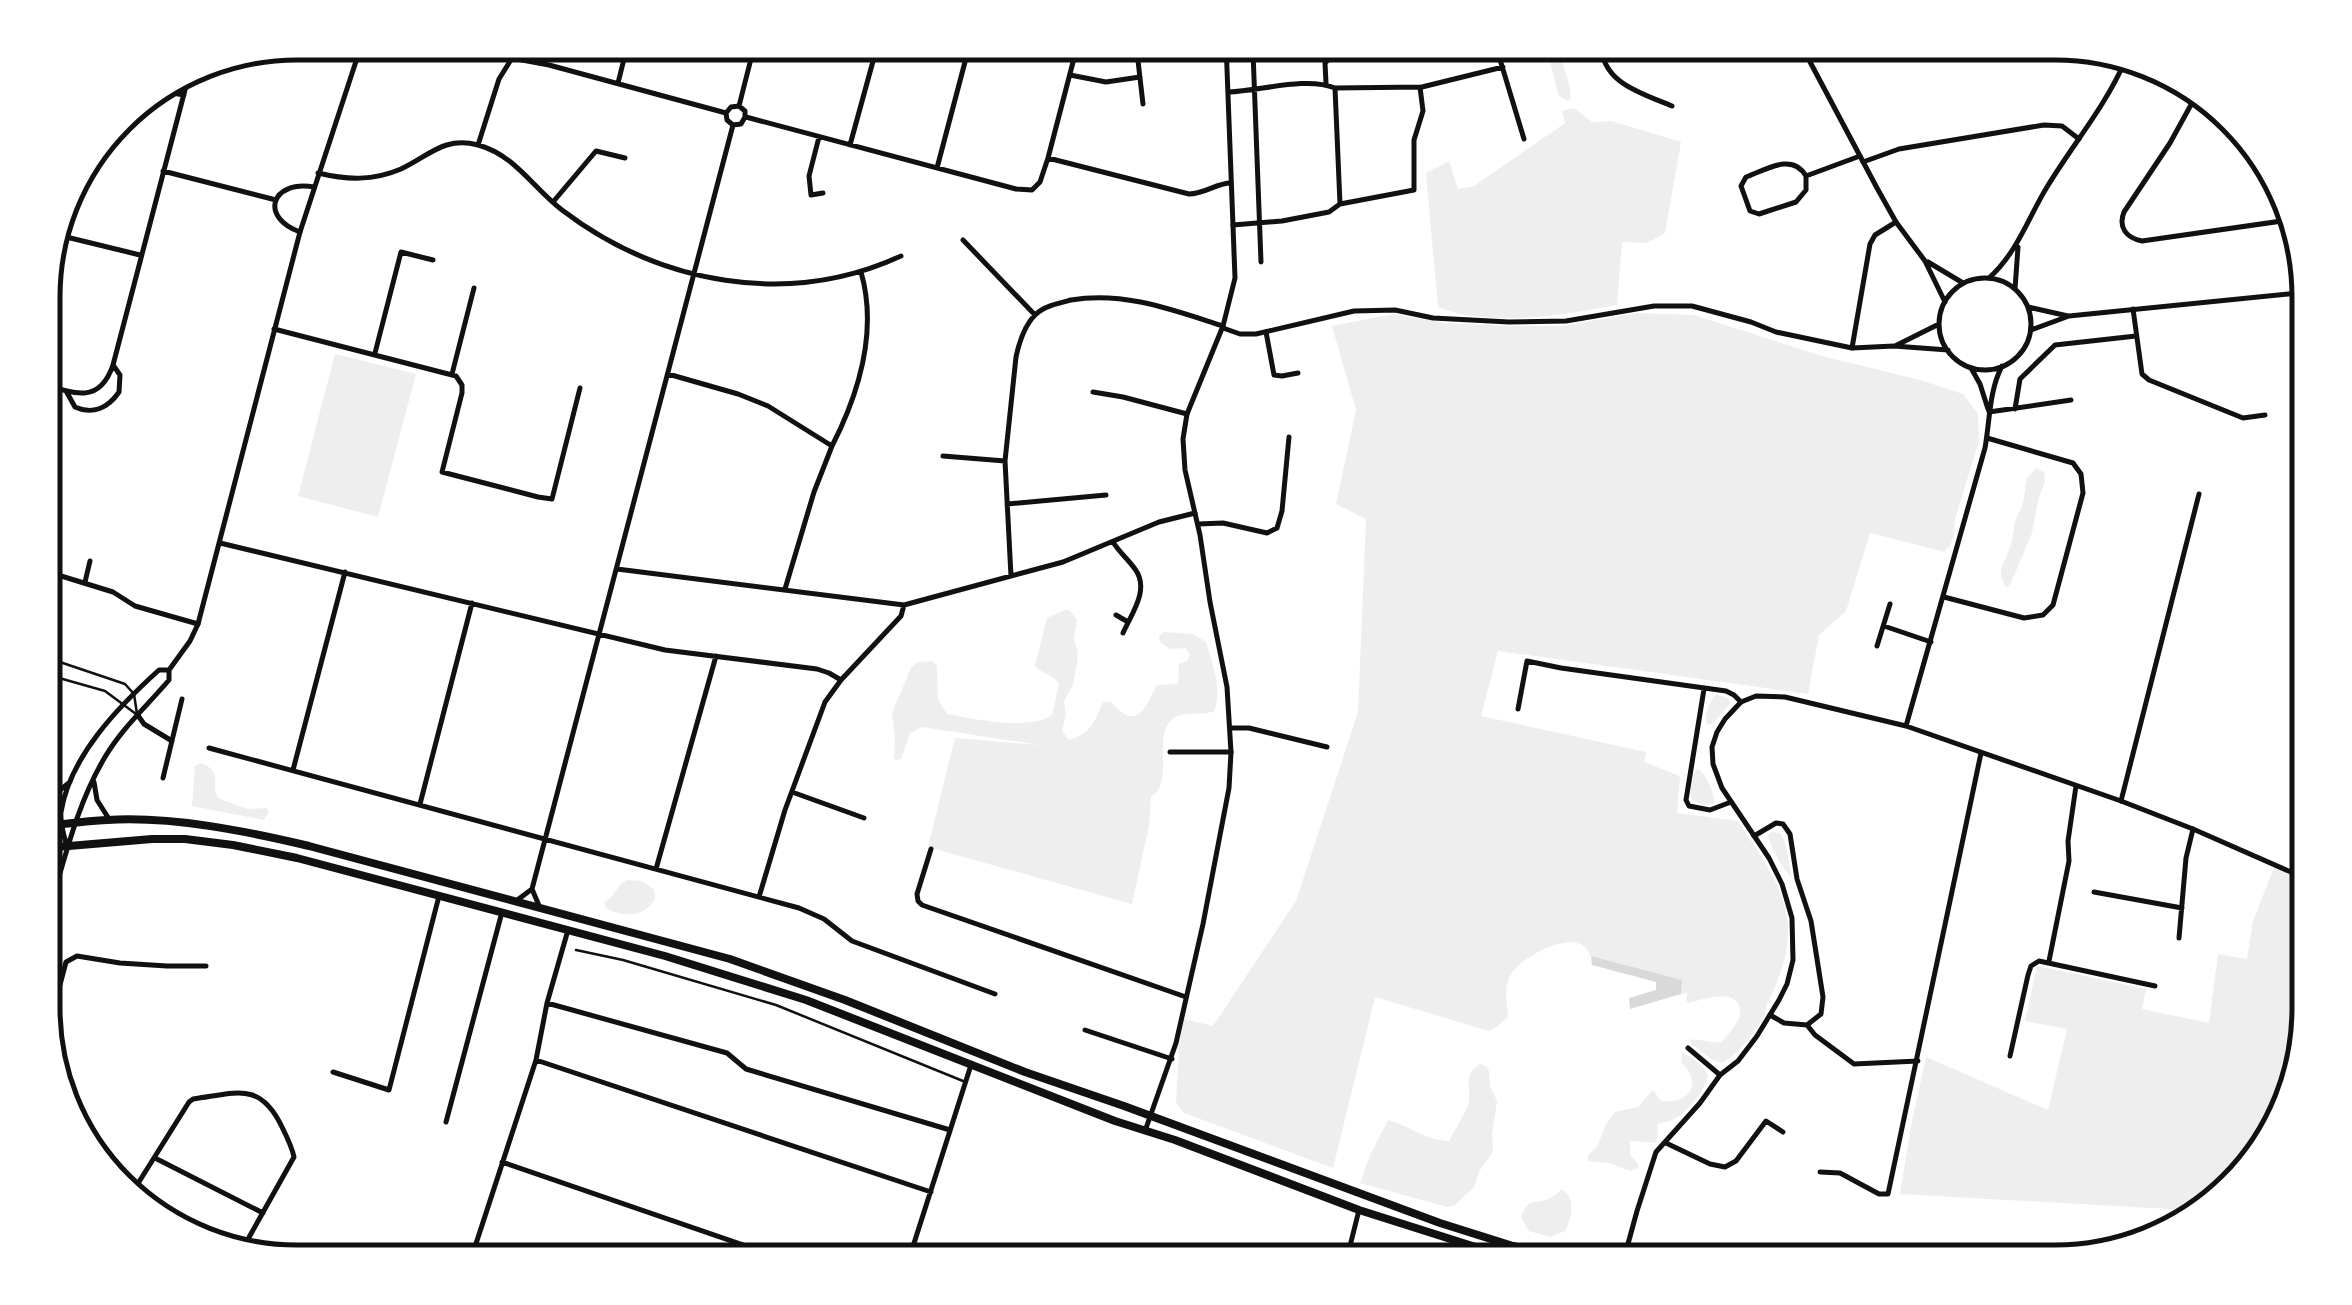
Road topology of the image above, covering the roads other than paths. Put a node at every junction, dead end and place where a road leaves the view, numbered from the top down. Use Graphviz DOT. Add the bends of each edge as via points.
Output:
graph roads {
  1 [pos="356,60"];
  2 [pos="511,60"];
  3 [pos="524,60"];
  4 [pos="624,60"];
  5 [pos="750,60"];
  6 [pos="873,60"];
  7 [pos="965,60"];
  8 [pos="1074,60"];
  9 [pos="1138,60"];
  10 [pos="1227,60"];
  11 [pos="1253,60"];
  12 [pos="1328,60"];
  13 [pos="1501,60"];
  14 [pos="1603,60"];
  15 [pos="1809,60"];
  16 [pos="1503,67"];
  17 [pos="2121,70"];
  18 [pos="1070,75"];
  19 [pos="1140,77"];
  20 [pos="618,84"];
  21 [pos="1326,84"];
  22 [pos="1420,86"];
  23 [pos="186,88"];
  24 [pos="1334,88"];
  25 [pos="1255,91"];
  26 [pos="1228,92"];
  27 [pos="176,94"];
  28 [pos="184,95"];
  29 [pos="1143,104"];
  30 [pos="2192,104"];
  31 [pos="739,106"];
  32 [pos="1672,106"];
  33 [pos="726,113"];
  34 [pos="746,117"];
  35 [pos="733,125"];
  36 [pos="818,137"];
  37 [pos="1524,139"];
  38 [pos="2079,139"];
  39 [pos="478,145"];
  40 [pos="850,145"];
  41 [pos="625,158"];
  42 [pos="1048,158"];
  43 [pos="1861,159"];
  44 [pos="938,168"];
  45 [pos="163,171"];
  46 [pos="318,173"];
  47 [pos="1806,176"];
  48 [pos="1231,183"];
  49 [pos="314,187"];
  50 [pos="823,193"];
  51 [pos="276,200"];
  52 [pos="552,202"];
  53 [pos="1340,204"];
  54 [pos="2279,221"];
  55 [pos="1896,222"];
  56 [pos="1260,223"];
  57 [pos="1233,225"];
  58 [pos="300,232"];
  59 [pos="68,237"];
  60 [pos="963,240"];
  61 [pos="2018,244"];
  62 [pos="140,255"];
  63 [pos="901,256"];
  64 [pos="433,260"];
  65 [pos="1925,261"];
  66 [pos="1261,262"];
  67 [pos="861,272"];
  68 [pos="694,273"];
  69 [pos="1989,278"];
  70 [pos="1963,283"];
  71 [pos="474,288"];
  72 [pos="2015,289"];
  73 [pos="2291,294"];
  74 [pos="1945,302"];
  75 [pos="2028,306"];
  76 [pos="2133,309"];
  77 [pos="1035,315"];
  78 [pos="2069,316"];
  79 [pos="1939,324"];
  80 [pos="1223,327"];
  81 [pos="274,329"];
  82 [pos="2030,331"];
  83 [pos="1266,332"];
  84 [pos="2136,336"];
  85 [pos="1894,346"];
  86 [pos="1852,348"];
  87 [pos="1948,350"];
  88 [pos="375,354"];
  89 [pos="113,364"];
  90 [pos="2002,366"];
  91 [pos="1970,367"];
  92 [pos="1298,372"];
  93 [pos="452,374"];
  94 [pos="668,374"];
  95 [pos="580,388"];
  96 [pos="60,389"];
  97 [pos="66,391"];
  98 [pos="1092,392"];
  99 [pos="2072,400"];
  100 [pos="2015,409"];
  101 [pos="1988,412"];
  102 [pos="1187,414"];
  103 [pos="2265,415"];
  104 [pos="1290,437"];
  105 [pos="1987,438"];
  106 [pos="832,446"];
  107 [pos="943,456"];
  108 [pos="1005,461"];
  109 [pos="2199,494"];
  110 [pos="1106,496"];
  111 [pos="1006,504"];
  112 [pos="1195,512"];
  113 [pos="1198,524"];
  114 [pos="1113,542"];
  115 [pos="220,543"];
  116 [pos="90,561"];
  117 [pos="617,569"];
  118 [pos="344,572"];
  119 [pos="60,576"];
  120 [pos="1012,576"];
  121 [pos="84,584"];
  122 [pos="785,589"];
  123 [pos="1944,597"];
  124 [pos="472,604"];
  125 [pos="1890,604"];
  126 [pos="904,606"];
  127 [pos="1116,616"];
  128 [pos="1128,622"];
  129 [pos="198,624"];
  130 [pos="1884,626"];
  131 [pos="1124,633"];
  132 [pos="600,634"];
  133 [pos="1931,642"];
  134 [pos="1877,646"];
  135 [pos="716,656"];
  136 [pos="60,662"];
  137 [pos="168,670"];
  138 [pos="60,678"];
  139 [pos="841,680"];
  140 [pos="1704,689"];
  141 [pos="134,694"];
  142 [pos="182,699"];
  143 [pos="1741,702"];
  144 [pos="123,705"];
  145 [pos="1518,708"];
  146 [pos="137,714"];
  147 [pos="1906,726"];
  148 [pos="1230,728"];
  149 [pos="172,742"];
  150 [pos="1327,747"];
  151 [pos="209,748"];
  152 [pos="1170,752"];
  153 [pos="1231,752"];
  154 [pos="1982,753"];
  155 [pos="293,770"];
  156 [pos="163,778"];
  157 [pos="94,779"];
  158 [pos="71,782"];
  159 [pos="2076,786"];
  160 [pos="60,790"];
  161 [pos="792,792"];
  162 [pos="2121,801"];
  163 [pos="1732,802"];
  164 [pos="420,805"];
  165 [pos="864,818"];
  166 [pos="109,819"];
  167 [pos="76,823"];
  168 [pos="61,825"];
  169 [pos="2193,829"];
  170 [pos="1754,836"];
  171 [pos="545,840"];
  172 [pos="66,846"];
  173 [pos="309,846"];
  174 [pos="60,847"];
  175 [pos="931,848"];
  176 [pos="310,866"];
  177 [pos="60,867"];
  178 [pos="656,869"];
  179 [pos="2291,872"];
  180 [pos="532,889"];
  181 [pos="2094,892"];
  182 [pos="439,896"];
  183 [pos="759,897"];
  184 [pos="516,901"];
  185 [pos="540,908"];
  186 [pos="2182,908"];
  187 [pos="502,912"];
  188 [pos="568,930"];
  189 [pos="2179,938"];
  190 [pos="576,950"];
  191 [pos="730,959"];
  192 [pos="2048,962"];
  193 [pos="206,966"];
  194 [pos="738,977"];
  195 [pos="60,986"];
  196 [pos="2154,986"];
  197 [pos="995,994"];
  198 [pos="1186,997"];
  199 [pos="546,1004"];
  200 [pos="1770,1015"];
  201 [pos="1807,1025"];
  202 [pos="1085,1030"];
  203 [pos="2013,1040"];
  204 [pos="2026,1042"];
  205 [pos="1688,1048"];
  206 [pos="2010,1056"];
  207 [pos="1172,1059"];
  208 [pos="536,1060"];
  209 [pos="1918,1061"];
  210 [pos="971,1065"];
  211 [pos="333,1072"];
  212 [pos="1720,1076"];
  213 [pos="964,1082"];
  214 [pos="1150,1116"];
  215 [pos="446,1122"];
  216 [pos="950,1130"];
  217 [pos="1145,1131"];
  218 [pos="1783,1132"];
  219 [pos="1666,1143"];
  220 [pos="155,1158"];
  221 [pos="502,1162"];
  222 [pos="1820,1172"];
  223 [pos="138,1183"];
  224 [pos="930,1192"];
  225 [pos="1364,1195"];
  226 [pos="1359,1210"];
  227 [pos="263,1213"];
  228 [pos="248,1239"];
  229 [pos="1350,1244"];
  230 [pos="1468,1244"];
  231 [pos="1515,1244"];
  232 [pos="1628,1244"];
  233 [pos="475,1245"];
  234 [pos="743,1245"];
  235 [pos="913,1245"];
  1 -- 46 [label="street"];
  2 -- 39 [label="street" via="498,79"];
  3 -- 20 [label="street"];
  4 -- 20 [label="street"];
  5 -- 31 [label="street"];
  6 -- 40 [label="street"];
  7 -- 44 [label="street"];
  8 -- 18 [label="street"];
  9 -- 19 [label="street"];
  10 -- 26 [label="street"];
  11 -- 25 [label="street"];
  12 -- 21 [label="street"];
  13 -- 16 [label="street"];
  14 -- 32 [label="street" via="1624,85"];
  15 -- 43 [label="street"];
  16 -- 22 [label="street"];
  16 -- 37 [label="street"];
  17 -- 38 [label="street"];
  18 -- 19 [label="street" via="1106,82"];
  18 -- 42 [label="street"];
  19 -- 29 [label="street"];
  20 -- 33 [label="street"];
  21 -- 24 [label="street"];
  21 -- 25 [label="street"];
  22 -- 24 [label="street"];
  22 -- 53 [label="street" via="1414,190"];
  23 -- 28 [label="street"];
  24 -- 53 [label="street"];
  25 -- 26 [label="street"];
  25 -- 56 [label="street"];
  26 -- 48 [label="street"];
  27 -- 28 [label="street"];
  28 -- 45 [label="street"];
  30 -- 54 [label="street" via="2124,212 2122,226 2142,241"];
  31 -- 33 [label="street"];
  31 -- 34 [label="street"];
  33 -- 35 [label="street"];
  34 -- 35 [label="street"];
  34 -- 36 [label="street"];
  35 -- 68 [label="street"];
  36 -- 40 [label="street"];
  36 -- 50 [label="street" via="809,185 811,195"];
  38 -- 43 [label="street" via="2062,126 2044,125"];
  38 -- 61 [label="street"];
  39 -- 46 [label="street" via="442,146 370,178"];
  39 -- 52 [label="street" via="514,163"];
  40 -- 44 [label="street"];
  41 -- 52 [label="street" via="596,151"];
  42 -- 44 [label="street" via="1038,186 1027,191"];
  42 -- 48 [label="street" via="1189,194"];
  43 -- 47 [label="street"];
  43 -- 55 [label="street"];
  45 -- 51 [label="street"];
  45 -- 62 [label="street"];
  46 -- 49 [label="street"];
  47 -- 47 [label="street" via="1799,200 1750,211 1746,178 1785,163"];
  48 -- 57 [label="street"];
  49 -- 51 [label="street" via="288,188"];
  49 -- 58 [label="street"];
  51 -- 58 [label="street" via="279,218"];
  52 -- 68 [label="street" via="617,245"];
  53 -- 56 [label="street" via="1328,212"];
  55 -- 65 [label="street"];
  55 -- 86 [label="street" via="1870,244"];
  56 -- 57 [label="street"];
  56 -- 66 [label="street"];
  57 -- 80 [label="street" via="1235,278"];
  58 -- 81 [label="street"];
  59 -- 62 [label="street"];
  60 -- 77 [label="street"];
  61 -- 69 [label="street"];
  61 -- 72 [label="street"];
  62 -- 89 [label="street"];
  63 -- 67 [label="street"];
  64 -- 88 [label="street" via="401,252"];
  65 -- 70 [label="street"];
  65 -- 74 [label="street"];
  67 -- 68 [label="street" via="790,285"];
  67 -- 106 [label="street" via="866,348"];
  68 -- 94 [label="street"];
  69 -- 70 [label="street"];
  69 -- 72 [label="street"];
  70 -- 74 [label="street"];
  71 -- 93 [label="street"];
  72 -- 75 [label="street"];
  73 -- 76 [label="street"];
  74 -- 79 [label="street"];
  75 -- 78 [label="street"];
  75 -- 82 [label="street"];
  76 -- 78 [label="street"];
  76 -- 84 [label="street"];
  77 -- 80 [label="street" via="1065,302 1119,298"];
  77 -- 108 [label="street" via="1016,357"];
  78 -- 82 [label="street"];
  79 -- 85 [label="street"];
  79 -- 87 [label="street"];
  80 -- 83 [label="street" via="1248,335"];
  80 -- 102 [label="street"];
  81 -- 88 [label="street"];
  81 -- 115 [label="street"];
  82 -- 90 [label="street" via="2020,353"];
  83 -- 86 [label="street" via="1354,312 1566,321 1692,306"];
  83 -- 92 [label="street" via="1274,374"];
  84 -- 100 [label="street" via="2055,345 2020,380"];
  84 -- 103 [label="street" via="2142,374 2149,380 2243,418"];
  85 -- 86 [label="street"];
  85 -- 87 [label="street"];
  87 -- 91 [label="street"];
  88 -- 93 [label="street"];
  89 -- 97 [label="street" via="95,390"];
  89 -- 97 [label="street" via="120,388 105,406 78,409"];
  90 -- 91 [label="street"];
  90 -- 101 [label="street"];
  91 -- 101 [label="street"];
  93 -- 95 [label="street" via="463,389 442,472 552,499"];
  94 -- 106 [label="street" via="768,406"];
  94 -- 117 [label="street"];
  96 -- 97 [label="street"];
  98 -- 102 [label="street"];
  99 -- 100 [label="street"];
  100 -- 101 [label="street"];
  101 -- 105 [label="street"];
  102 -- 112 [label="street" via="1184,460"];
  104 -- 113 [label="street" via="1277,528 1267,533"];
  105 -- 123 [label="street"];
  105 -- 123 [label="street" via="2072,463 2083,482 2082,503 2053,605 2043,615 2017,617"];
  106 -- 122 [label="street"];
  107 -- 108 [label="street"];
  108 -- 111 [label="street"];
  109 -- 162 [label="street"];
  110 -- 111 [label="street"];
  111 -- 120 [label="street"];
  112 -- 113 [label="street"];
  112 -- 114 [label="street"];
  113 -- 148 [label="street"];
  114 -- 120 [label="street"];
  114 -- 128 [label="street" via="1142,584"];
  115 -- 118 [label="street"];
  115 -- 129 [label="street"];
  116 -- 121 [label="street"];
  117 -- 122 [label="street"];
  117 -- 132 [label="street"];
  118 -- 124 [label="street"];
  118 -- 155 [label="street"];
  119 -- 121 [label="street"];
  120 -- 126 [label="street"];
  121 -- 129 [label="street"];
  122 -- 126 [label="street"];
  123 -- 133 [label="street"];
  124 -- 132 [label="street"];
  124 -- 164 [label="street"];
  125 -- 130 [label="street"];
  126 -- 139 [label="street"];
  127 -- 128 [label="street"];
  128 -- 131 [label="street"];
  129 -- 137 [label="street"];
  130 -- 133 [label="street"];
  130 -- 134 [label="street"];
  132 -- 135 [label="street"];
  132 -- 171 [label="street"];
  133 -- 147 [label="street"];
  135 -- 139 [label="street" via="824,671"];
  135 -- 178 [label="street"];
  136 -- 141 [label="lane" via="112,678"];
  137 -- 141 [label="street" via="159,670"];
  137 -- 146 [label="street" via="169,680"];
  138 -- 144 [label="lane" via="97,688"];
  139 -- 161 [label="street" via="825,702"];
  140 -- 143 [label="street" via="1729,692"];
  140 -- 145 [label="street" via="1527,661"];
  140 -- 163 [label="street" via="1686,800 1710,810"];
  141 -- 144 [label="street"];
  141 -- 146 [label="lane"];
  142 -- 149 [label="street"];
  143 -- 147 [label="street" via="1756,696 1797,699"];
  143 -- 163 [label="street" via="1712,746 1715,773"];
  144 -- 146 [label="lane"];
  144 -- 158 [label="street"];
  146 -- 149 [label="street"];
  146 -- 157 [label="street"];
  147 -- 154 [label="street"];
  148 -- 150 [label="street"];
  148 -- 153 [label="street"];
  149 -- 156 [label="street"];
  151 -- 155 [label="street"];
  152 -- 153 [label="street"];
  153 -- 198 [label="street" via="1223,826"];
  154 -- 159 [label="street"];
  154 -- 209 [label="street"];
  155 -- 164 [label="street"];
  157 -- 166 [label="street" via="96,800"];
  157 -- 167 [label="street"];
  158 -- 160 [label="street"];
  158 -- 168 [label="street"];
  159 -- 162 [label="street"];
  159 -- 192 [label="street"];
  161 -- 165 [label="street"];
  161 -- 183 [label="street"];
  162 -- 169 [label="street"];
  163 -- 170 [label="street"];
  164 -- 171 [label="street"];
  166 -- 167 [label="main road"];
  166 -- 173 [label="main road" via="222,829"];
  167 -- 168 [label="main road"];
  167 -- 172 [label="street"];
  168 -- 172 [label="street"];
  169 -- 179 [label="street"];
  169 -- 186 [label="street"];
  170 -- 200 [label="street" via="1782,884 1794,932 1793,960"];
  170 -- 201 [label="street" via="1776,823 1790,834 1823,996 1821,1014"];
  171 -- 178 [label="street"];
  171 -- 180 [label="street"];
  172 -- 174 [label="main road"];
  172 -- 176 [label="main road" via="185,839 233,844"];
  172 -- 177 [label="street"];
  173 -- 176 [label="main road"];
  173 -- 184 [label="main road"];
  175 -- 198 [label="street" via="917,894 922,905"];
  176 -- 182 [label="main road"];
  178 -- 183 [label="street"];
  180 -- 184 [label="street"];
  180 -- 185 [label="street"];
  181 -- 186 [label="street"];
  182 -- 187 [label="main road"];
  182 -- 211 [label="street" via="389,1090"];
  183 -- 197 [label="street" via="810,912 852,941"];
  184 -- 185 [label="main road"];
  185 -- 191 [label="main road"];
  186 -- 189 [label="street"];
  187 -- 188 [label="main road"];
  187 -- 215 [label="street"];
  188 -- 194 [label="main road"];
  188 -- 199 [label="street"];
  190 -- 213 [label="lane" via="766,1001"];
  191 -- 194 [label="main road" via="740,966"];
  191 -- 214 [label="main road"];
  192 -- 196 [label="street"];
  192 -- 203 [label="street" via="2031,966"];
  193 -- 195 [label="street" via="76,956 66,962"];
  194 -- 210 [label="main road"];
  198 -- 207 [label="street"];
  199 -- 208 [label="street"];
  199 -- 216 [label="street" via="726,1053 746,1068"];
  200 -- 201 [label="street" via="1784,1024"];
  200 -- 212 [label="street"];
  201 -- 209 [label="street" via="1854,1064"];
  202 -- 207 [label="street"];
  203 -- 204 [label="street"];
  203 -- 206 [label="street"];
  205 -- 212 [label="street"];
  207 -- 214 [label="street"];
  208 -- 221 [label="street"];
  208 -- 224 [label="street"];
  209 -- 222 [label="street" via="1888,1194 1840,1173"];
  210 -- 213 [label="street"];
  210 -- 217 [label="main road"];
  212 -- 219 [label="street"];
  213 -- 216 [label="street"];
  214 -- 217 [label="street"];
  214 -- 225 [label="main road"];
  216 -- 224 [label="street"];
  217 -- 226 [label="main road"];
  218 -- 219 [label="street" via="1766,1121 1725,1168"];
  219 -- 232 [label="street" via="1656,1152"];
  220 -- 223 [label="street"];
  220 -- 227 [label="street"];
  220 -- 227 [label="street" via="193,1098 258,1096 280,1122 294,1157"];
  221 -- 233 [label="street"];
  221 -- 234 [label="street"];
  224 -- 235 [label="street"];
  225 -- 226 [label="main road"];
  225 -- 231 [label="main road"];
  226 -- 229 [label="street"];
  226 -- 230 [label="main road"];
  227 -- 228 [label="street"];
}
